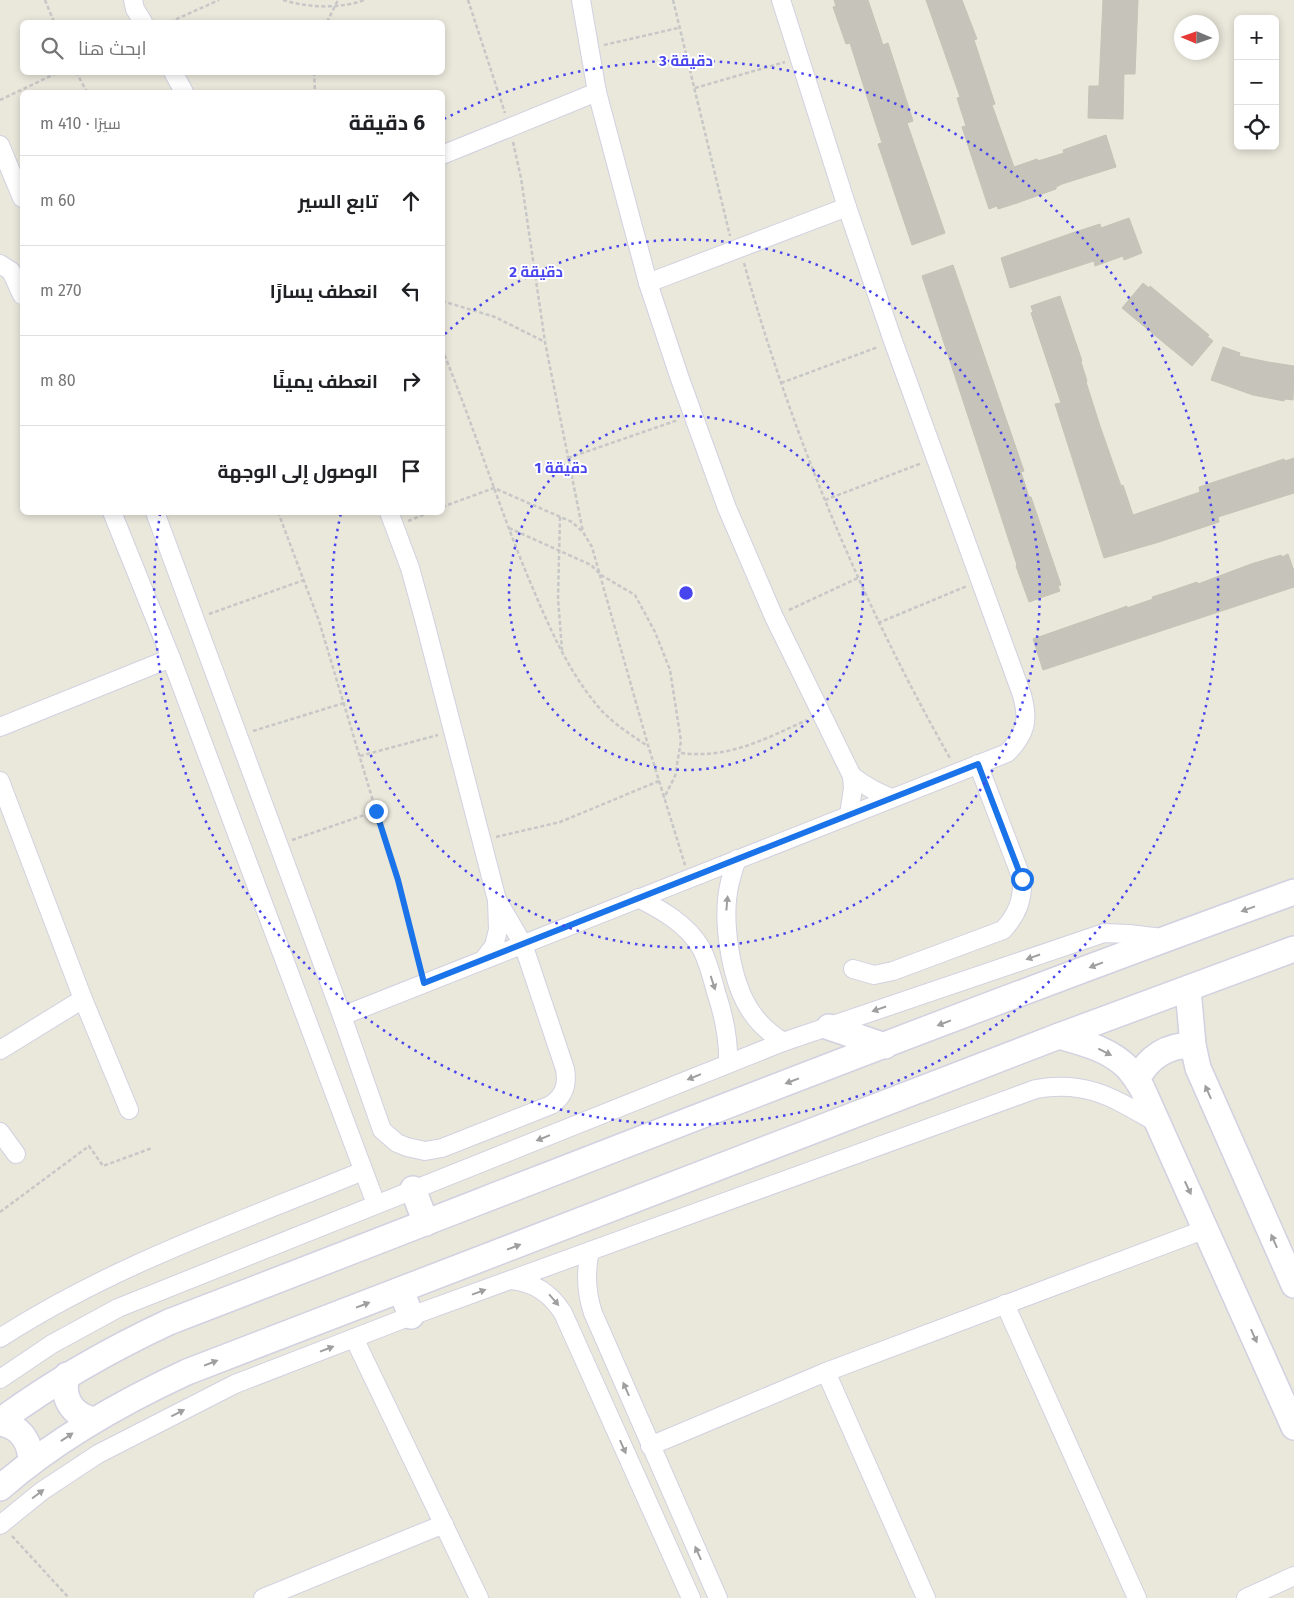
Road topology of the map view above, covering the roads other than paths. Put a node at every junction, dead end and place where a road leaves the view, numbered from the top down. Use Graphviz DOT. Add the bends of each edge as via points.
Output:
graph roads {
  1 [pos="133,0"];
  2 [pos="581,0"];
  3 [pos="781,0"];
  4 [pos="142,20"];
  5 [pos="174,75"];
  6 [pos="183,90"];
  7 [pos="597,92"];
  8 [pos="0,145"];
  9 [pos="445,154"];
  10 [pos="20,193"];
  11 [pos="847,207"];
  12 [pos="0,264"];
  13 [pos="648,282"];
  14 [pos="20,291"];
  15 [pos="113,515"];
  16 [pos="155,515"];
  17 [pos="392,519"];
  18 [pos="171,658"];
  19 [pos="0,727"];
  20 [pos="978,764"];
  21 [pos="852,776"];
  22 [pos="0,781"];
  23 [pos="892,798"];
  24 [pos="849,815"];
  25 [pos="737,859"];
  26 [pos="1294,892"];
  27 [pos="638,898"];
  28 [pos="497,900"];
  29 [pos="727,938"];
  30 [pos="1165,939"];
  31 [pos="523,944"];
  32 [pos="700,947"];
  33 [pos="1294,949"];
  34 [pos="484,959"];
  35 [pos="853,969"];
  36 [pos="1188,989"];
  37 [pos="83,999"];
  38 [pos="752,1013"];
  39 [pos="342,1016"];
  40 [pos="726,1022"];
  41 [pos="829,1027"];
  42 [pos="1059,1036"];
  43 [pos="783,1042"];
  44 [pos="1193,1045"];
  45 [pos="885,1046"];
  46 [pos="0,1050"];
  47 [pos="728,1064"];
  48 [pos="1137,1080"];
  49 [pos="129,1110"];
  50 [pos="1158,1124"];
  51 [pos="0,1132"];
  52 [pos="16,1154"];
  53 [pos="363,1172"];
  54 [pos="413,1190"];
  55 [pos="376,1204"];
  56 [pos="426,1223"];
  57 [pos="1206,1229"];
  58 [pos="590,1252"];
  59 [pos="511,1280"];
  60 [pos="1294,1285"];
  61 [pos="401,1290"];
  62 [pos="1005,1304"];
  63 [pos="412,1316"];
  64 [pos="0,1338"];
  65 [pos="354,1338"];
  66 [pos="826,1372"];
  67 [pos="67,1375"];
  68 [pos="0,1379"];
  69 [pos="94,1420"];
  70 [pos="0,1422"];
  71 [pos="1294,1427"];
  72 [pos="650,1446"];
  73 [pos="31,1463"];
  74 [pos="0,1488"];
  75 [pos="444,1524"];
  76 [pos="1,1525"];
  77 [pos="1294,1576"];
  78 [pos="263,1598"];
  79 [pos="479,1598"];
  80 [pos="691,1598"];
  81 [pos="718,1598"];
  82 [pos="926,1598"];
  83 [pos="1137,1598"];
  84 [pos="1246,1598"];
  1 -- 4 [label="street"];
  2 -- 7 [label="street"];
  3 -- 11 [label="street"];
  5 -- 6 [label="street"];
  7 -- 9 [label="street"];
  7 -- 13 [label="street"];
  8 -- 10 [label="street"];
  11 -- 13 [label="street"];
  11 -- 20 [label="street" via="1026,707 1023,733 1016,744 1007,753"];
  12 -- 14 [label="street" via="11,271"];
  13 -- 21 [label="street" via="728,508 774,617"];
  15 -- 18 [label="street"];
  16 -- 39 [label="street"];
  17 -- 28 [label="street" via="424,615"];
  18 -- 19 [label="street"];
  18 -- 53 [label="street"];
  20 -- 23 [label="street"];
  20 -- 35 [label="street" via="1022,879 1022,897 1015,915 1003,930 893,971 874,975"];
  21 -- 23 [label="street" via="877,793"];
  21 -- 24 [label="street"];
  22 -- 37 [label="street"];
  23 -- 24 [label="street"];
  24 -- 25 [label="street"];
  25 -- 27 [label="street"];
  29 -- 25 [label="street, one-way" via="729,883"];
  26 -- 30 [label="street, one-way"];
  27 -- 31 [label="street"];
  27 -- 32 [label="street" via="661,909 683,926"];
  28 -- 31 [label="street"];
  28 -- 34 [label="street" via="498,930 494,946"];
  29 -- 32 [label="street"];
  29 -- 38 [label="street" via="745,1002"];
  30 -- 41 [label="street, one-way" via="1104,933"];
  30 -- 45 [label="street, one-way"];
  31 -- 34 [label="street"];
  31 -- 39 [label="street" via="565,1069 565,1088 558,1100 551,1104 451,1145 417,1150 397,1143 382,1130"];
  32 -- 40 [label="street, one-way"];
  33 -- 36 [label="street"];
  34 -- 39 [label="street"];
  36 -- 42 [label="street"];
  36 -- 44 [label="street"];
  37 -- 46 [label="street"];
  37 -- 49 [label="street"];
  38 -- 40 [label="street"];
  38 -- 43 [label="street" via="761,1025"];
  40 -- 47 [label="street"];
  41 -- 43 [label="street"];
  41 -- 45 [label="street"];
  42 -- 48 [label="street, one-way" via="1109,1053"];
  61 -- 42 [label="street, one-way"];
  43 -- 47 [label="street"];
  44 -- 48 [label="street" via="1163,1051 1147,1063"];
  60 -- 44 [label="street, one-way" via="1198,1068"];
  45 -- 56 [label="street, one-way"];
  47 -- 54 [label="street, one-way"];
  48 -- 50 [label="street"];
  50 -- 57 [label="street, one-way"];
  50 -- 58 [label="street" via="1117,1100 1090,1089 1063,1086 1036,1089"];
  51 -- 52 [label="street"];
  53 -- 55 [label="street"];
  53 -- 64 [label="street" via="132,1266 72,1295"];
  54 -- 55 [label="street"];
  54 -- 56 [label="street"];
  55 -- 68 [label="street" via="118,1308 52,1344"];
  56 -- 67 [label="street" via="168,1322"];
  57 -- 62 [label="street"];
  57 -- 71 [label="street, one-way"];
  58 -- 59 [label="street"];
  72 -- 58 [label="street, one-way" via="593,1313 586,1286"];
  63 -- 59 [label="street, one-way"];
  59 -- 80 [label="street, one-way" via="536,1286 547,1293 564,1313"];
  61 -- 63 [label="street"];
  69 -- 61 [label="street, one-way" via="187,1372"];
  62 -- 66 [label="street"];
  62 -- 83 [label="street"];
  63 -- 65 [label="street"];
  65 -- 75 [label="street"];
  76 -- 65 [label="street, one-way" via="42,1491 98,1454 235,1384"];
  66 -- 72 [label="street"];
  66 -- 82 [label="street"];
  67 -- 69 [label="street" via="65,1390 69,1404 80,1415"];
  67 -- 70 [label="street"];
  73 -- 69 [label="street, one-way"];
  70 -- 73 [label="street" via="14,1427 25,1438"];
  81 -- 72 [label="street, one-way"];
  73 -- 74 [label="street"];
  75 -- 78 [label="street"];
  75 -- 79 [label="street"];
  77 -- 84 [label="street"];
}
